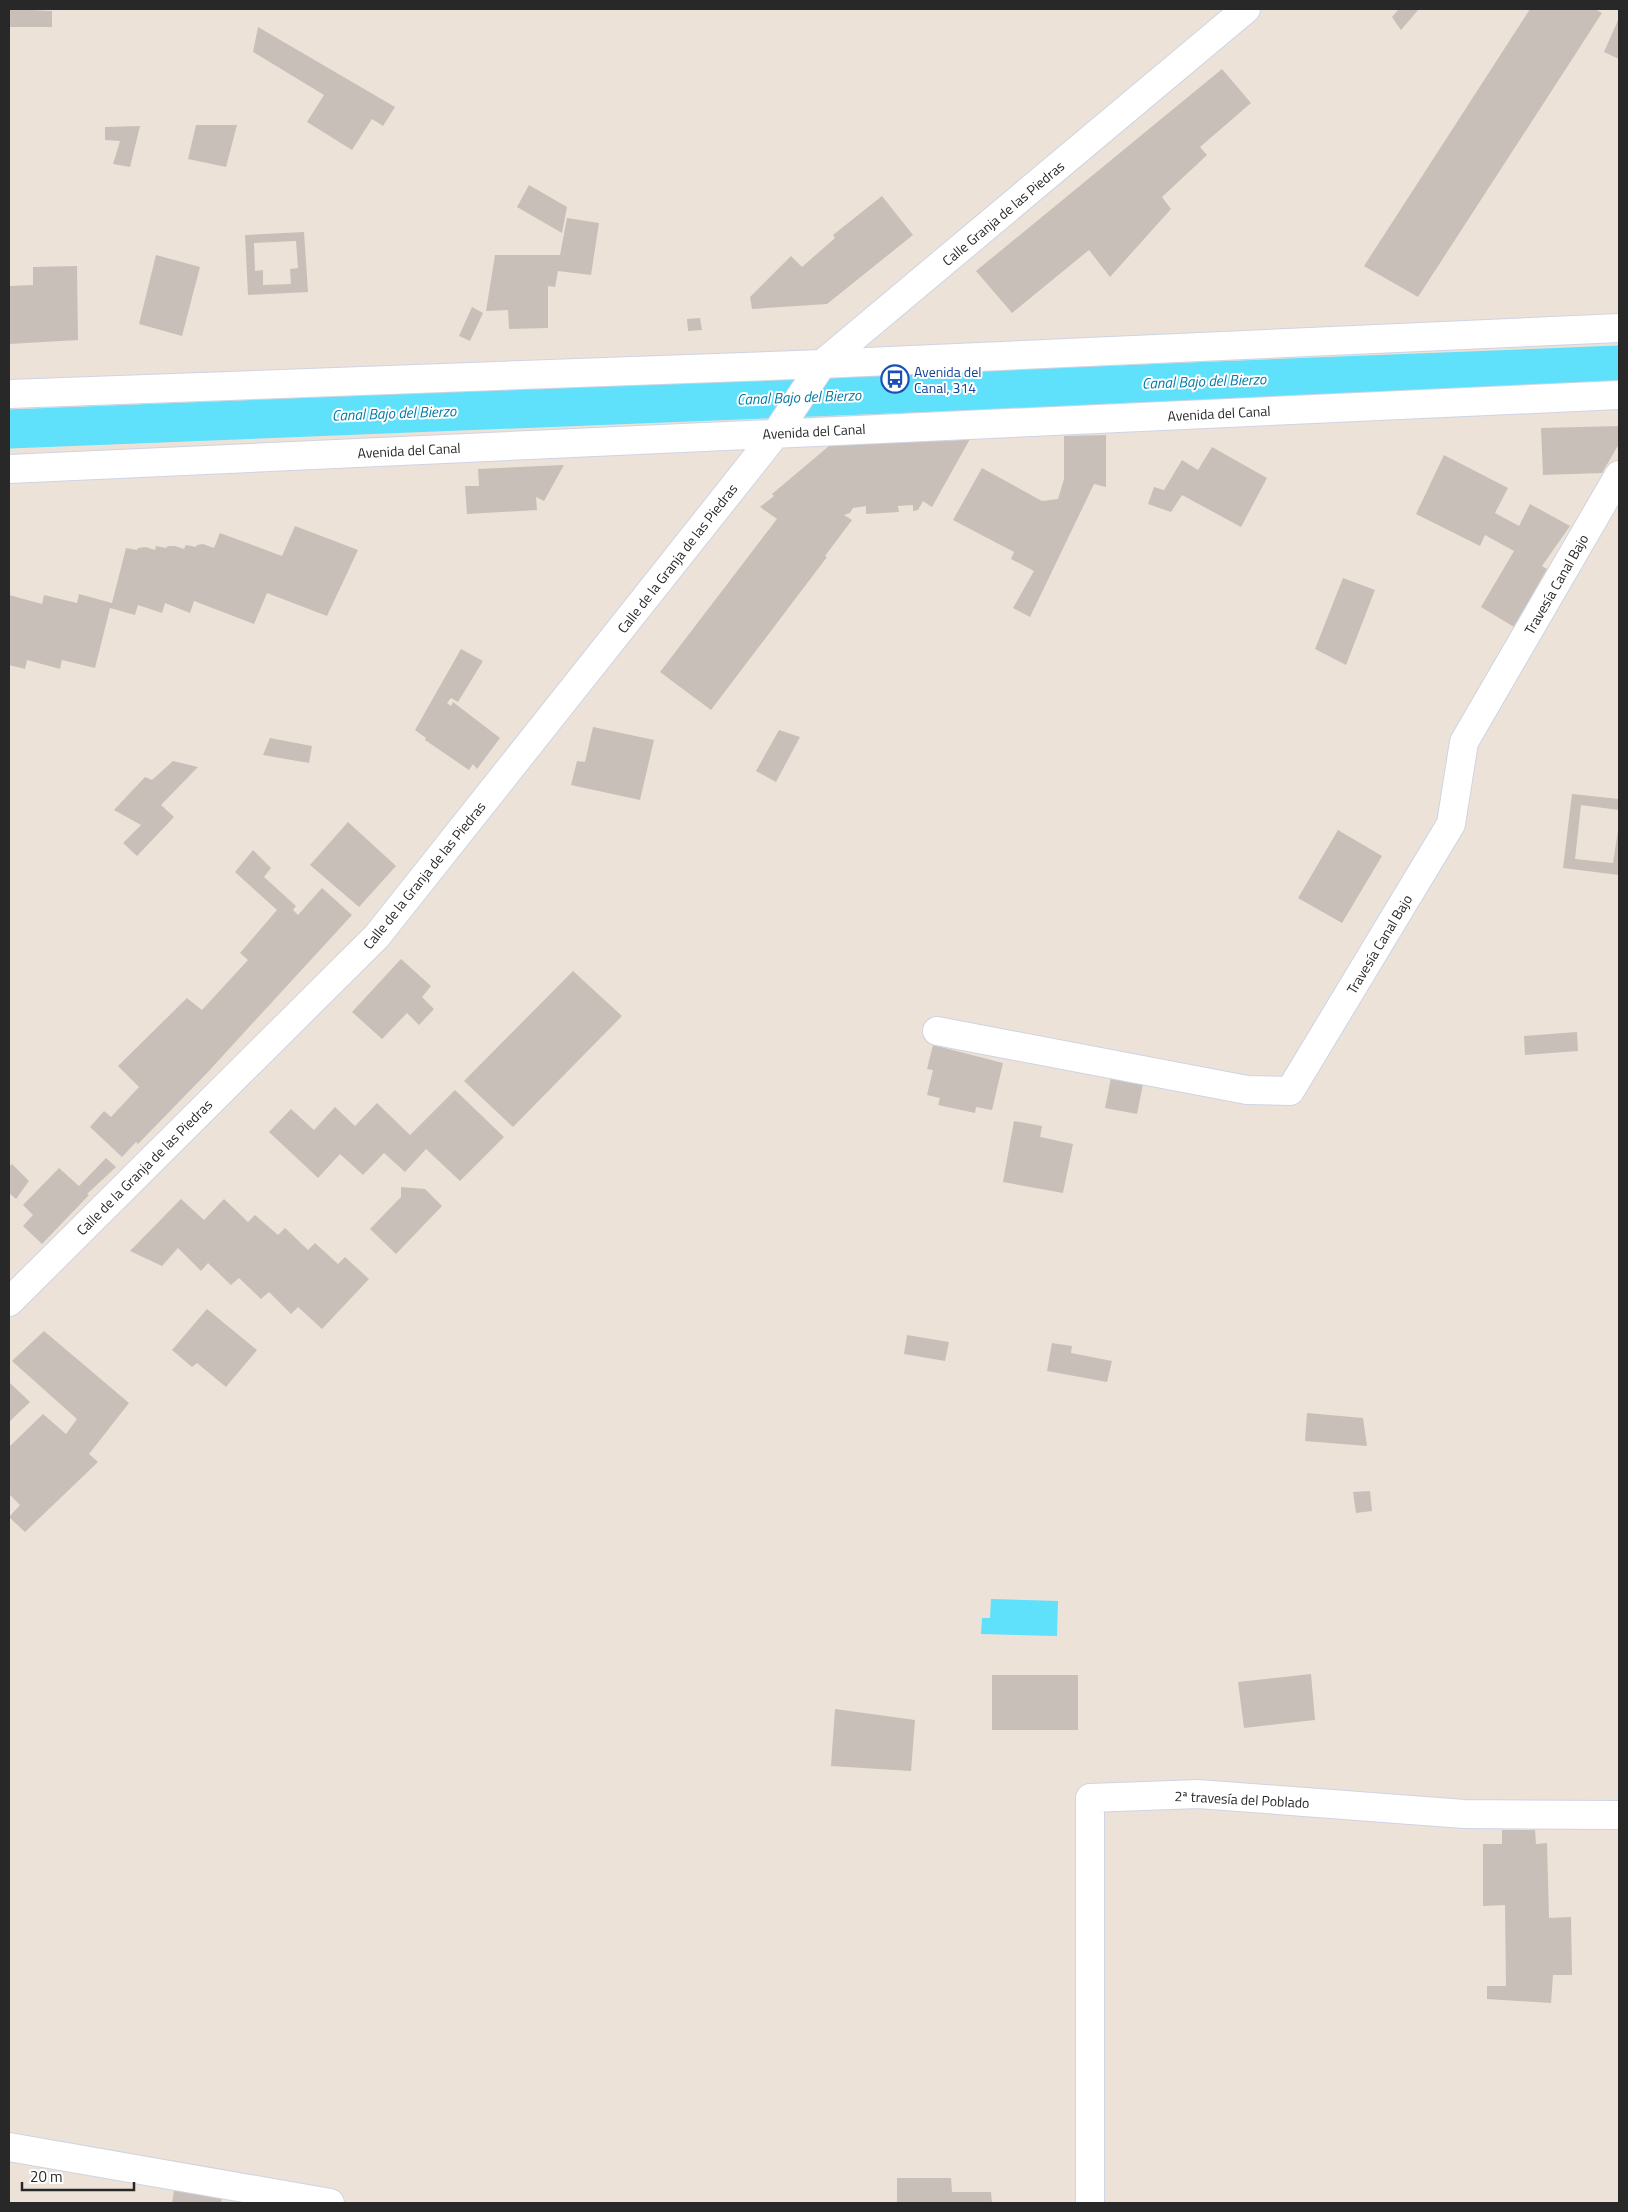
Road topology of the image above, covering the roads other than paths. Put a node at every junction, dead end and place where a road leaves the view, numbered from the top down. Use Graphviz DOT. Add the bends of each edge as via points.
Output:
graph roads {
  1 [pos="1246,9"];
  2 [pos="1619,328"];
  3 [pos="822,364"];
  4 [pos="9,394"];
  5 [pos="1619,395"];
  6 [pos="777,432"];
  7 [pos="9,469"];
  8 [pos="1619,476"];
  9 [pos="937,1031"];
  10 [pos="9,1302"];
  11 [pos="1619,1815"];
  12 [pos="9,2148"];
  13 [pos="330,2203"];
  14 [pos="1090,2203"];
  1 -- 3 [label="street, Calle Granja de las Piedras"];
  2 -- 3 [label="street"];
  3 -- 4 [label="street"];
  3 -- 6 [label="street, Calle Granja de las Piedras"];
  5 -- 6 [label="street, Avenida del Canal"];
  6 -- 7 [label="street, Avenida del Canal"];
  6 -- 10 [label="street, Calle de la Granja de las Piedras" via="377,936"];
  8 -- 9 [label="street, Travesía Canal Bajo" via="1464,742 1451,824 1290,1092 1247,1090"];
  11 -- 14 [label="street, 2ª travesía del Poblado" via="1464,1814 1198,1794 1090,1798"];
  12 -- 13 [label="street"];
}
